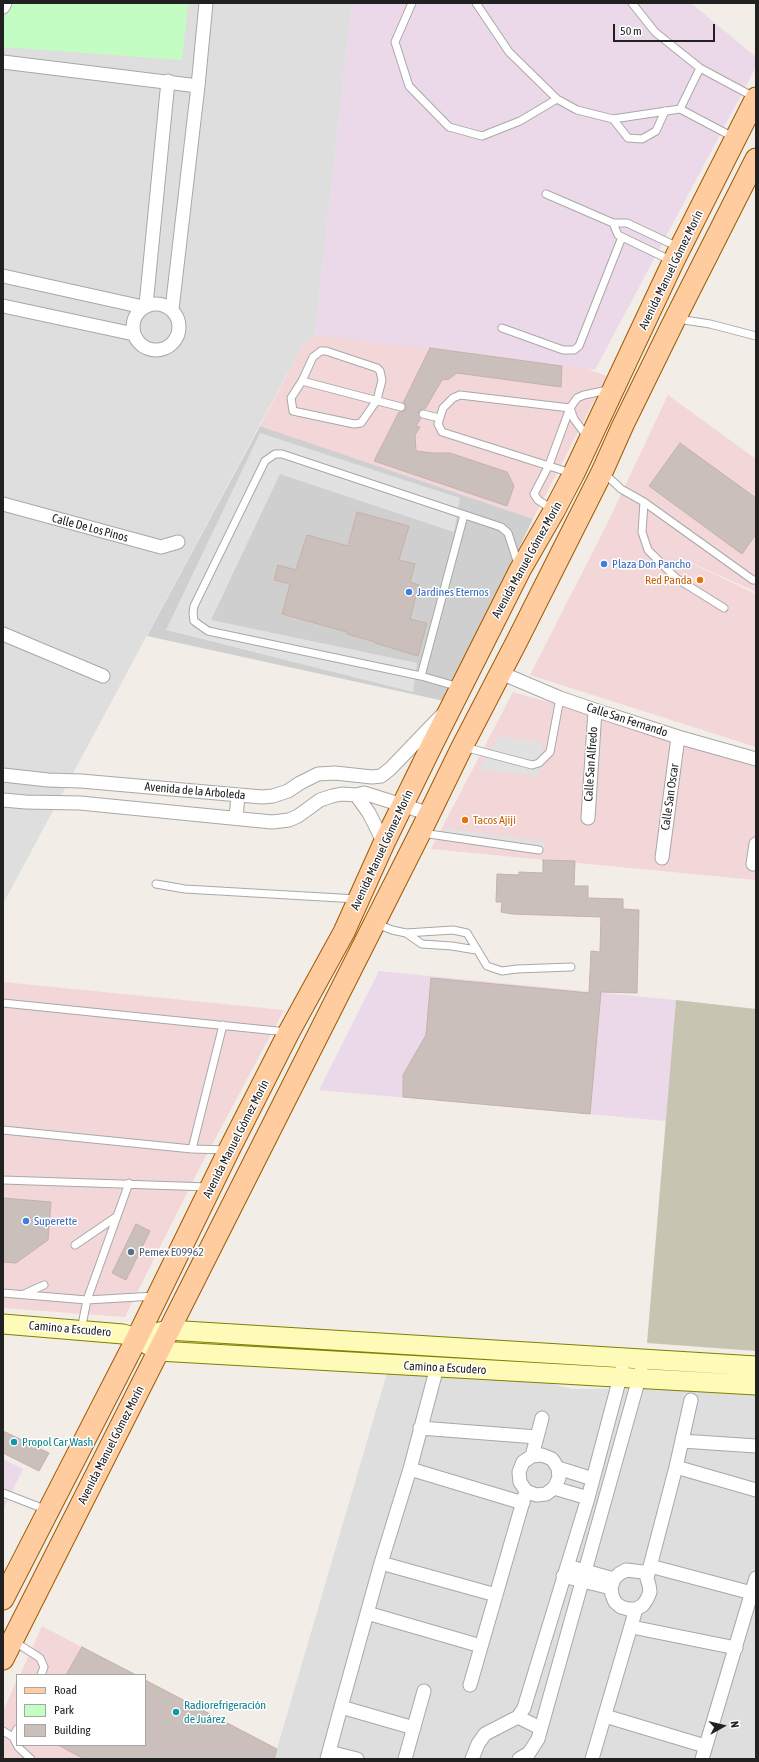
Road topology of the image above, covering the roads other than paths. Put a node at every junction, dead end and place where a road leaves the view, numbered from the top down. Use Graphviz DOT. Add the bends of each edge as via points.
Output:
graph roads {
  1 [pos="5,3"];
  2 [pos="206,3"];
  3 [pos="412,3"];
  4 [pos="476,3"];
  5 [pos="632,3"];
  6 [pos="3,7"];
  7 [pos="3,62"];
  8 [pos="700,68"];
  9 [pos="168,81"];
  10 [pos="198,86"];
  11 [pos="756,98"];
  12 [pos="557,99"];
  13 [pos="680,109"];
  14 [pos="665,111"];
  15 [pos="613,119"];
  16 [pos="736,138"];
  17 [pos="756,159"];
  18 [pos="546,194"];
  19 [pos="613,223"];
  20 [pos="622,237"];
  21 [pos="677,256"];
  22 [pos="3,276"];
  23 [pos="3,306"];
  24 [pos="144,306"];
  25 [pos="172,309"];
  26 [pos="676,319"];
  27 [pos="502,328"];
  28 [pos="134,334"];
  29 [pos="756,336"];
  30 [pos="302,381"];
  31 [pos="614,388"];
  32 [pos="377,400"];
  33 [pos="401,407"];
  34 [pos="570,408"];
  35 [pos="423,414"];
  36 [pos="438,418"];
  37 [pos="589,440"];
  38 [pos="549,465"];
  39 [pos="602,472"];
  40 [pos="574,474"];
  41 [pos="644,502"];
  42 [pos="3,504"];
  43 [pos="554,512"];
  44 [pos="464,514"];
  45 [pos="178,542"];
  46 [pos="520,570"];
  47 [pos="756,580"];
  48 [pos="724,608"];
  49 [pos="3,634"];
  50 [pos="501,673"];
  51 [pos="102,676"];
  52 [pos="421,676"];
  53 [pos="461,688"];
  54 [pos="560,698"];
  55 [pos="452,706"];
  56 [pos="594,710"];
  57 [pos="678,737"];
  58 [pos="462,747"];
  59 [pos="756,759"];
  60 [pos="3,774"];
  61 [pos="381,776"];
  62 [pos="62,781"];
  63 [pos="360,794"];
  64 [pos="238,795"];
  65 [pos="3,800"];
  66 [pos="59,803"];
  67 [pos="403,806"];
  68 [pos="430,814"];
  69 [pos="236,818"];
  70 [pos="588,818"];
  71 [pos="420,833"];
  72 [pos="384,843"];
  73 [pos="756,844"];
  74 [pos="539,850"];
  75 [pos="662,858"];
  76 [pos="753,864"];
  77 [pos="156,884"];
  78 [pos="359,899"];
  79 [pos="375,923"];
  80 [pos="406,933"];
  81 [pos="476,950"];
  82 [pos="571,967"];
  83 [pos="3,1003"];
  84 [pos="223,1025"];
  85 [pos="289,1032"];
  86 [pos="3,1130"];
  87 [pos="192,1149"];
  88 [pos="229,1150"];
  89 [pos="3,1180"];
  90 [pos="129,1183"];
  91 [pos="211,1187"];
  92 [pos="116,1217"];
  93 [pos="75,1245"];
  94 [pos="44,1285"];
  95 [pos="3,1293"];
  96 [pos="24,1295"];
  97 [pos="158,1296"];
  98 [pos="87,1300"];
  99 [pos="3,1324"];
  100 [pos="168,1330"];
  101 [pos="80,1331"];
  102 [pos="137,1338"];
  103 [pos="158,1351"];
  104 [pos="634,1359"];
  105 [pos="756,1366"];
  106 [pos="437,1367"];
  107 [pos="620,1378"];
  108 [pos="640,1379"];
  109 [pos="756,1384"];
  110 [pos="691,1400"];
  111 [pos="542,1418"];
  112 [pos="420,1428"];
  113 [pos="537,1437"];
  114 [pos="682,1441"];
  115 [pos="756,1446"];
  116 [pos="532,1456"];
  117 [pos="676,1466"];
  118 [pos="558,1468"];
  119 [pos="410,1469"];
  120 [pos="554,1488"];
  121 [pos="590,1489"];
  122 [pos="756,1490"];
  123 [pos="3,1493"];
  124 [pos="607,1494"];
  125 [pos="524,1497"];
  126 [pos="47,1510"];
  127 [pos="381,1563"];
  128 [pos="565,1571"];
  129 [pos="648,1572"];
  130 [pos="584,1575"];
  131 [pos="756,1578"];
  132 [pos="613,1583"];
  133 [pos="752,1593"];
  134 [pos="496,1595"];
  135 [pos="3,1600"];
  136 [pos="636,1608"];
  137 [pos="367,1613"];
  138 [pos="632,1627"];
  139 [pos="13,1640"];
  140 [pos="481,1646"];
  141 [pos="736,1648"];
  142 [pos="3,1658"];
  143 [pos="41,1674"];
  144 [pos="470,1684"];
  145 [pos="424,1691"];
  146 [pos="340,1707"];
  147 [pos="605,1716"];
  148 [pos="518,1717"];
  149 [pos="414,1728"];
  150 [pos="540,1728"];
  151 [pos="3,1731"];
  152 [pos="16,1731"];
  153 [pos="13,1737"];
  154 [pos="16,1743"];
  155 [pos="18,1746"];
  156 [pos="705,1746"];
  157 [pos="328,1755"];
  158 [pos="31,1759"];
  159 [pos="357,1759"];
  160 [pos="405,1759"];
  161 [pos="472,1759"];
  162 [pos="520,1759"];
  163 [pos="592,1759"];
  164 [pos="702,1759"];
  1 -- 6 [label="street"];
  2 -- 10 [label="street"];
  3 -- 12 [label="lane" via="395,42 409,86 448,127 482,136 520,121"];
  4 -- 12 [label="lane" via="509,52"];
  5 -- 8 [label="lane" via="655,32"];
  7 -- 9 [label="street"];
  8 -- 11 [label="lane"];
  8 -- 13 [label="lane"];
  9 -- 10 [label="street"];
  9 -- 24 [label="street"];
  10 -- 25 [label="street"];
  11 -- 16 [label="main road, Avenida Manuel Gómez Morín"];
  12 -- 15 [label="lane" via="577,110"];
  13 -- 14 [label="lane"];
  13 -- 16 [label="lane"];
  14 -- 15 [label="lane"];
  14 -- 15 [label="lane" via="656,132 642,139 628,138"];
  16 -- 21 [label="main road, Avenida Manuel Gómez Morín"];
  17 -- 26 [label="main road, Avenida Manuel Gómez Morín"];
  18 -- 19 [label="lane"];
  19 -- 20 [label="lane" via="618,235"];
  19 -- 21 [label="lane" via="627,223"];
  20 -- 21 [label="lane"];
  20 -- 27 [label="lane" via="579,346 574,350 563,350"];
  21 -- 31 [label="main road, Avenida Manuel Gómez Morín"];
  22 -- 24 [label="street"];
  23 -- 28 [label="street"];
  24 -- 25 [label="street" via="160,303"];
  24 -- 28 [label="street" via="134,319"];
  25 -- 28 [label="street" via="180,322 180,330 177,338 166,348 151,350 143,347"];
  26 -- 29 [label="lane" via="710,324"];
  26 -- 39 [label="main road, Avenida Manuel Gómez Morín"];
  30 -- 32 [label="lane"];
  30 -- 32 [label="lane" via="313,357 326,351 377,368 382,380"];
  30 -- 32 [label="lane" via="291,398 293,411 358,424 364,421"];
  31 -- 34 [label="lane" via="577,398"];
  31 -- 37 [label="main road, Avenida Manuel Gómez Morín"];
  32 -- 33 [label="lane"];
  34 -- 36 [label="lane" via="460,395 442,408"];
  34 -- 37 [label="lane" via="574,419"];
  34 -- 38 [label="lane"];
  35 -- 36 [label="lane"];
  36 -- 38 [label="lane" via="442,432"];
  37 -- 40 [label="main road, Avenida Manuel Gómez Morín"];
  38 -- 40 [label="lane"];
  38 -- 43 [label="lane" via="534,494"];
  39 -- 41 [label="lane" via="621,489"];
  39 -- 50 [label="main road, Avenida Manuel Gómez Morín"];
  40 -- 43 [label="main road, Avenida Manuel Gómez Morín"];
  41 -- 47 [label="lane"];
  41 -- 48 [label="lane" via="642,532 648,550 676,578"];
  42 -- 45 [label="street, Calle De Los Pinos" via="160,547"];
  43 -- 46 [label="main road, Avenida Manuel Gómez Morín"];
  44 -- 46 [label="lane" via="505,529"];
  44 -- 52 [label="lane"];
  44 -- 52 [label="lane" via="282,454 275,454 265,461 192,613 194,621 208,631"];
  46 -- 53 [label="main road, Avenida Manuel Gómez Morín"];
  49 -- 51 [label="street"];
  50 -- 54 [label="street, Calle San Fernando"];
  50 -- 58 [label="main road, Avenida Manuel Gómez Morín"];
  52 -- 53 [label="lane"];
  53 -- 55 [label="main road, Avenida Manuel Gómez Morín"];
  54 -- 56 [label="street, Calle San Fernando"];
  54 -- 58 [label="lane" via="550,752 539,763 532,765"];
  55 -- 61 [label="street" via="390,770"];
  55 -- 67 [label="main road, Avenida Manuel Gómez Morín"];
  56 -- 57 [label="street, Calle San Fernando"];
  56 -- 70 [label="street, Calle San Alfredo"];
  57 -- 59 [label="street, Calle San Fernando"];
  57 -- 75 [label="street, Calle San Oscar"];
  58 -- 68 [label="main road, Avenida Manuel Gómez Morín"];
  60 -- 62 [label="street, Avenida de la Arboleda"];
  61 -- 63 [label="street"];
  61 -- 64 [label="street, Avenida de la Arboleda" via="372,778 335,773 318,774 288,791 273,796"];
  62 -- 64 [label="street, Avenida de la Arboleda"];
  62 -- 66 [label="street"];
  63 -- 67 [label="street, Avenida de la Arboleda"];
  63 -- 69 [label="street, Avenida de la Arboleda" via="342,794 320,800 289,820 272,822"];
  63 -- 72 [label="street"];
  64 -- 69 [label="street"];
  65 -- 66 [label="street, Avenida de la Arboleda"];
  66 -- 69 [label="street, Avenida de la Arboleda"];
  67 -- 68 [label="street, Avenida de la Arboleda"];
  67 -- 72 [label="main road, Avenida Manuel Gómez Morín"];
  68 -- 71 [label="main road, Avenida Manuel Gómez Morín"];
  71 -- 74 [label="lane"];
  71 -- 79 [label="main road, Avenida Manuel Gómez Morín"];
  72 -- 78 [label="main road, Avenida Manuel Gómez Morín"];
  73 -- 76 [label="street"];
  77 -- 78 [label="lane" via="185,889"];
  78 -- 85 [label="main road, Avenida Manuel Gómez Morín" via="344,932"];
  79 -- 80 [label="lane"];
  79 -- 100 [label="main road, Avenida Manuel Gómez Morín"];
  80 -- 81 [label="lane" via="422,944"];
  80 -- 81 [label="lane" via="453,930 467,933"];
  81 -- 82 [label="lane" via="487,966 502,971"];
  83 -- 84 [label="lane"];
  84 -- 85 [label="lane"];
  84 -- 87 [label="lane"];
  85 -- 88 [label="main road, Avenida Manuel Gómez Morín"];
  86 -- 87 [label="lane"];
  87 -- 88 [label="lane"];
  88 -- 91 [label="main road, Avenida Manuel Gómez Morín"];
  89 -- 90 [label="lane"];
  90 -- 91 [label="lane"];
  90 -- 92 [label="lane"];
  91 -- 97 [label="main road, Avenida Manuel Gómez Morín"];
  92 -- 93 [label="lane"];
  92 -- 98 [label="lane"];
  94 -- 96 [label="lane"];
  95 -- 96 [label="lane"];
  96 -- 98 [label="lane"];
  97 -- 98 [label="lane"];
  97 -- 102 [label="main road, Avenida Manuel Gómez Morín"];
  98 -- 101 [label="lane"];
  99 -- 101 [label="street, Camino a Escudero"];
  100 -- 102 [label="street, Camino a Escudero"];
  100 -- 103 [label="main road, Avenida Manuel Gómez Morín"];
  100 -- 104 [label="street, Camino a Escudero"];
  101 -- 102 [label="street, Camino a Escudero" via="124,1334"];
  102 -- 103 [label="street, Camino a Escudero"];
  102 -- 126 [label="main road, Avenida Manuel Gómez Morín"];
  103 -- 106 [label="street, Camino a Escudero"];
  103 -- 139 [label="main road, Avenida Manuel Gómez Morín"];
  104 -- 105 [label="street, Camino a Escudero"];
  104 -- 107 [label="street"];
  104 -- 108 [label="street"];
  106 -- 107 [label="street, Camino a Escudero"];
  106 -- 112 [label="street"];
  107 -- 108 [label="street, Camino a Escudero"];
  107 -- 121 [label="street"];
  108 -- 109 [label="street, Camino a Escudero"];
  108 -- 124 [label="street"];
  110 -- 114 [label="street"];
  111 -- 113 [label="street"];
  112 -- 113 [label="street"];
  112 -- 119 [label="street"];
  113 -- 116 [label="street"];
  114 -- 115 [label="street"];
  114 -- 117 [label="street"];
  116 -- 118 [label="street" via="542,1455 552,1459"];
  116 -- 125 [label="street" via="523,1462 519,1472"];
  117 -- 122 [label="street"];
  117 -- 129 [label="street"];
  118 -- 120 [label="street" via="559,1478"];
  118 -- 121 [label="street"];
  119 -- 125 [label="street"];
  119 -- 127 [label="street"];
  120 -- 121 [label="street"];
  120 -- 125 [label="street" via="546,1494"];
  121 -- 124 [label="street"];
  121 -- 128 [label="street"];
  123 -- 126 [label="lane"];
  124 -- 130 [label="street"];
  125 -- 134 [label="street"];
  126 -- 135 [label="main road, Avenida Manuel Gómez Morín"];
  127 -- 134 [label="street"];
  127 -- 137 [label="street"];
  128 -- 130 [label="street"];
  128 -- 148 [label="street" via="524,1708"];
  129 -- 132 [label="street" via="626,1570 619,1574"];
  129 -- 133 [label="street"];
  129 -- 136 [label="street" via="648,1599"];
  130 -- 132 [label="street"];
  130 -- 150 [label="street"];
  131 -- 133 [label="street"];
  132 -- 136 [label="street" via="612,1596 615,1602 621,1607"];
  133 -- 141 [label="street"];
  134 -- 140 [label="street"];
  136 -- 138 [label="street"];
  137 -- 140 [label="street"];
  137 -- 146 [label="street"];
  138 -- 141 [label="street"];
  138 -- 147 [label="street"];
  139 -- 142 [label="main road, Avenida Manuel Gómez Morín"];
  139 -- 143 [label="lane" via="40,1658 44,1667"];
  140 -- 144 [label="street"];
  141 -- 156 [label="street"];
  145 -- 149 [label="street"];
  146 -- 149 [label="street"];
  146 -- 157 [label="street"];
  147 -- 156 [label="street"];
  147 -- 163 [label="street"];
  148 -- 150 [label="street"];
  148 -- 161 [label="street" via="485,1734"];
  149 -- 160 [label="street"];
  150 -- 162 [label="street" via="536,1744"];
  151 -- 153 [label="lane"];
  152 -- 153 [label="lane"];
  153 -- 154 [label="lane"];
  155 -- 158 [label="lane"];
  156 -- 164 [label="street"];
  157 -- 159 [label="street"];
}
